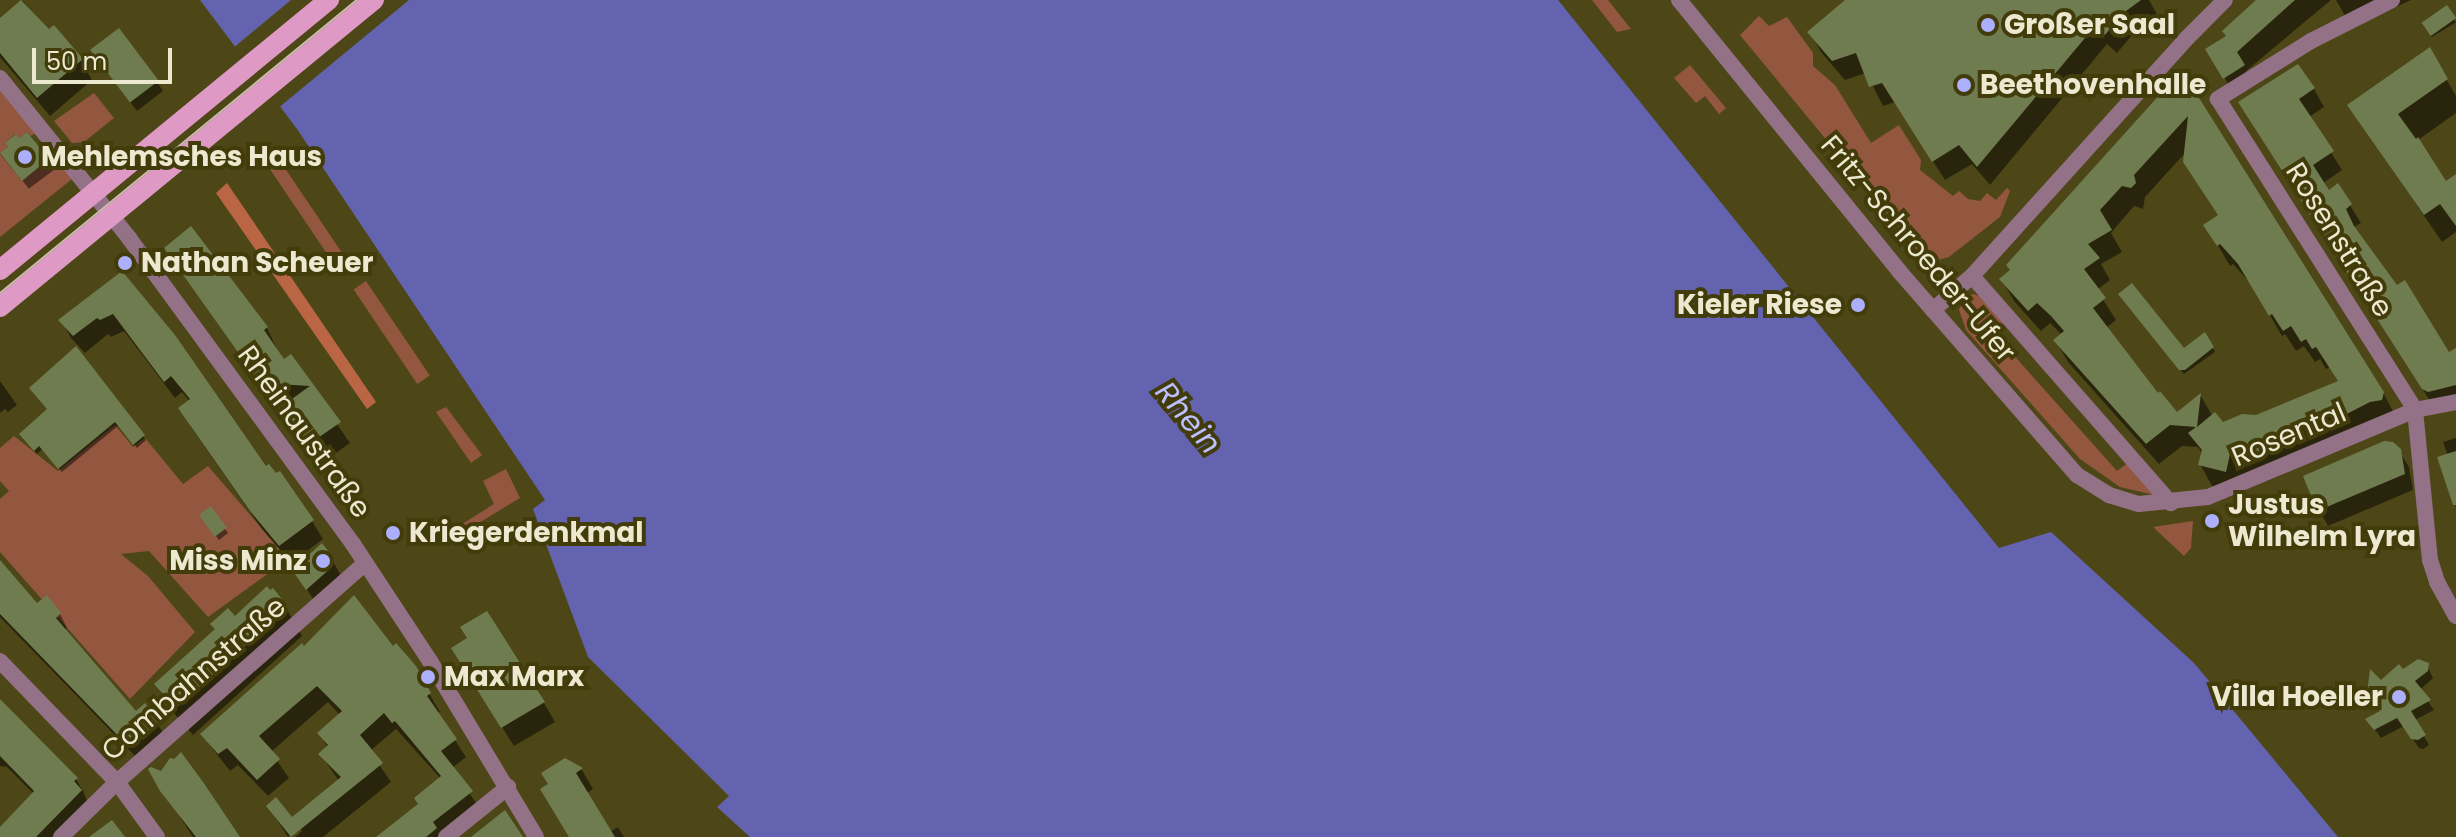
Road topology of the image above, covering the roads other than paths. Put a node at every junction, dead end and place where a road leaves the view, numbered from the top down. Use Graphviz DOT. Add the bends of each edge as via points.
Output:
graph roads {
  1 [pos="329,0"];
  2 [pos="374,0"];
  3 [pos="1679,0"];
  4 [pos="2225,0"];
  5 [pos="2392,0"];
  6 [pos="0,78"];
  7 [pos="0,270"];
  8 [pos="1972,276"];
  9 [pos="0,307"];
  10 [pos="1933,310"];
  11 [pos="2456,402"];
  12 [pos="2415,410"];
  13 [pos="2171,503"];
  14 [pos="2139,504"];
  15 [pos="365,563"];
  16 [pos="2456,616"];
  17 [pos="0,661"];
  18 [pos="117,782"];
  19 [pos="508,787"];
  20 [pos="61,837"];
  21 [pos="157,837"];
  22 [pos="446,837"];
  23 [pos="536,837"];
  1 -- 7 [label="main road, bridge"];
  2 -- 9 [label="main road, bridge"];
  3 -- 10 [label="street, Fritz-Schroeder-Ufer"];
  4 -- 8 [label="street"];
  5 -- 12 [label="street, Rosenstraße" via="2311,41 2218,99"];
  6 -- 15 [label="street, Rheinaustraße" via="163,282"];
  8 -- 10 [label="street"];
  8 -- 13 [label="street, Fritz-Schroeder-Ufer"];
  10 -- 14 [label="street, Fritz-Schroeder-Ufer" via="2077,475 2109,495"];
  11 -- 12 [label="street, Rosental"];
  12 -- 13 [label="street, Rosental" via="2208,497"];
  12 -- 16 [label="street" via="2430,560"];
  13 -- 14 [label="street, Rosental"];
  15 -- 18 [label="street, Combahnstraße"];
  15 -- 19 [label="street, Rheinaustraße"];
  17 -- 18 [label="street"];
  18 -- 20 [label="street, Combahnstraße"];
  18 -- 21 [label="street"];
  19 -- 22 [label="street"];
  19 -- 23 [label="street, Rheinaustraße"];
}
